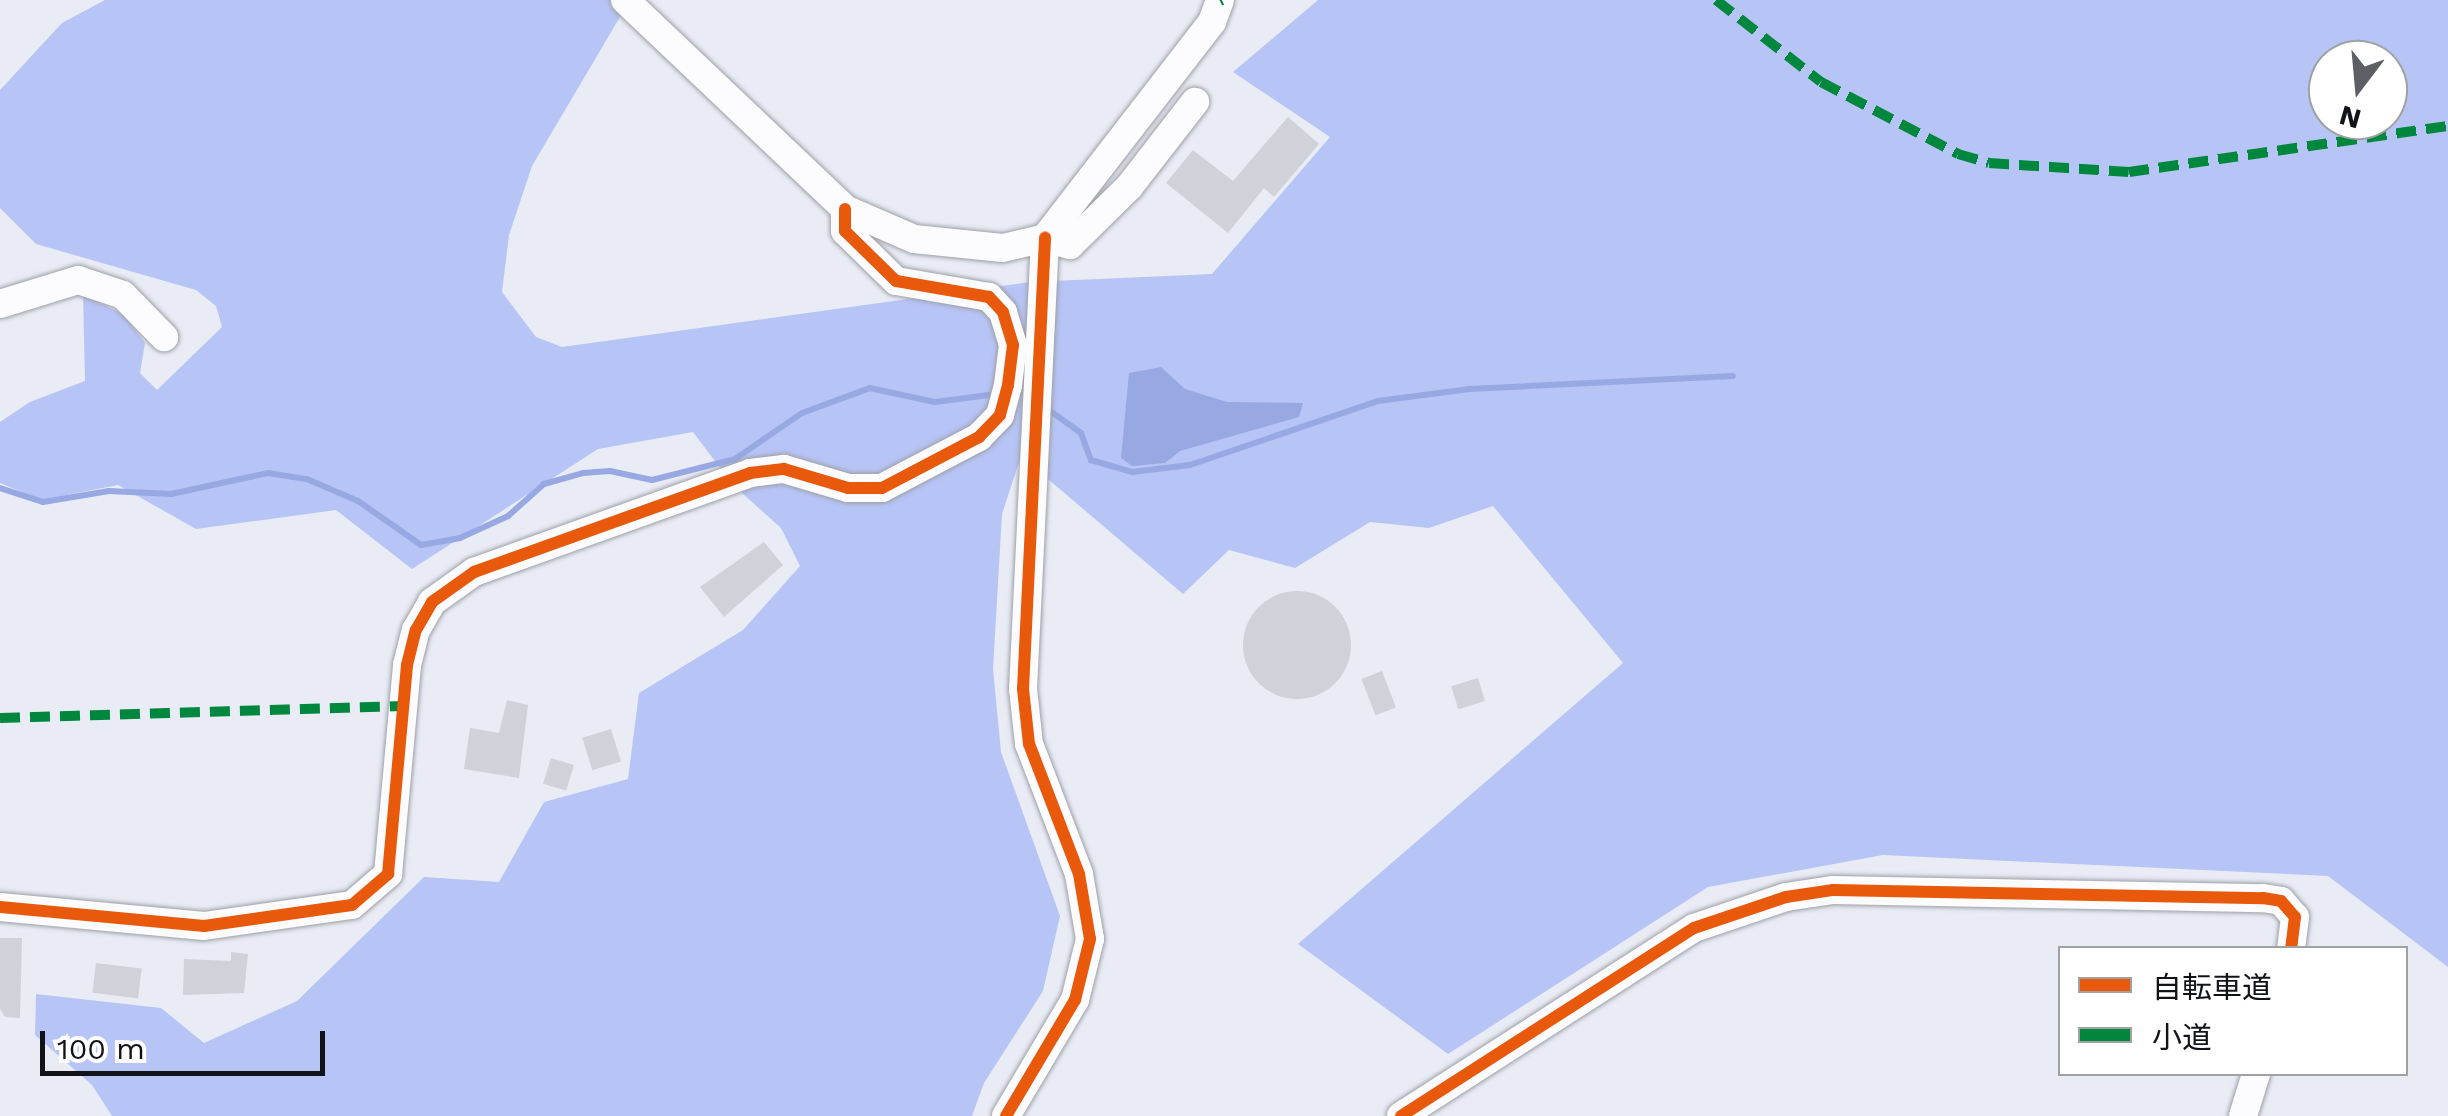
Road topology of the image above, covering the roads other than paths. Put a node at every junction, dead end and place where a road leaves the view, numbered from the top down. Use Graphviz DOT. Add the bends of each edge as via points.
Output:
graph roads {
  1 [pos="624,0"];
  2 [pos="1220,0"];
  3 [pos="1194,102"];
  4 [pos="846,209"];
  5 [pos="1045,238"];
  6 [pos="0,304"];
  7 [pos="164,338"];
  8 [pos="0,906"];
  9 [pos="2291,946"];
  10 [pos="2255,1076"];
  11 [pos="1006,1116"];
  12 [pos="1401,1116"];
  13 [pos="2244,1116"];
  1 -- 4 [label="street"];
  2 -- 5 [label="street" via="1212,22"];
  3 -- 5 [label="street" via="1129,187 1070,245"];
  4 -- 5 [label="street" via="914,240 1003,248"];
  4 -- 8 [label="street" via="845,231 896,281 989,297 1003,312 1012,345 1008,385 1000,415 978,437 882,488 848,488 784,469 750,473 474,572 432,602 408,665 388,874 352,905 204,926"];
  5 -- 11 [label="street" via="1024,648 1029,744 1079,874 1090,939 1075,1000"];
  6 -- 7 [label="street" via="78,280 124,295"];
  9 -- 12 [label="street" via="2295,917 2281,901 2264,898 1903,890 1786,897 1694,928"];
  10 -- 13 [label="street"];
}
